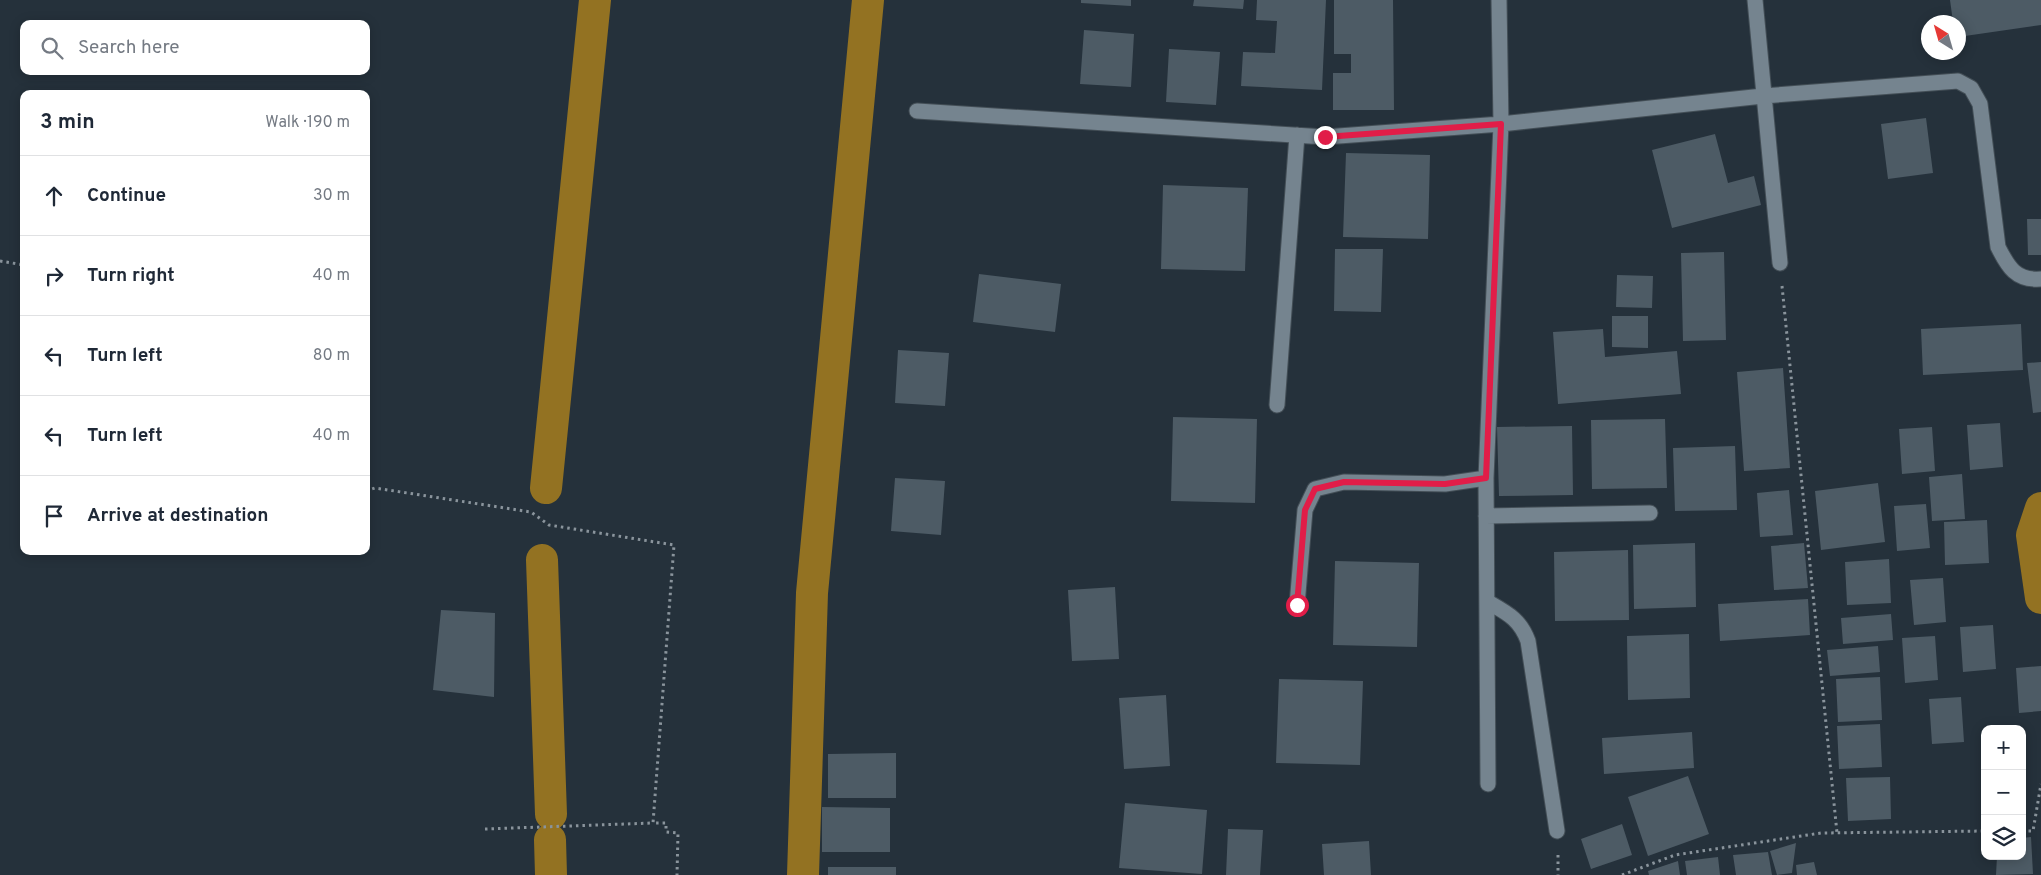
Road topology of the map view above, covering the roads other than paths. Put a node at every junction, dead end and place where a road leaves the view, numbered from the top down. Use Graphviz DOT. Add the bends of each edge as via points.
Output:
graph roads {
  1 [pos="1499,0"];
  2 [pos="1754,0"];
  3 [pos="1763,96"];
  4 [pos="917,111"];
  5 [pos="1501,124"];
  6 [pos="1296,135"];
  7 [pos="1780,264"];
  8 [pos="2041,279"];
  9 [pos="1277,405"];
  10 [pos="1486,478"];
  11 [pos="1650,513"];
  12 [pos="1486,516"];
  13 [pos="1488,602"];
  14 [pos="1297,605"];
  15 [pos="1488,784"];
  16 [pos="1557,831"];
  1 -- 5 [label="street"];
  2 -- 3 [label="street"];
  3 -- 5 [label="street"];
  3 -- 7 [label="street"];
  3 -- 8 [label="street" via="1958,81 1971,88 1980,104 1998,247 2009,268 2028,280"];
  4 -- 6 [label="street"];
  5 -- 6 [label="street" via="1325,137"];
  5 -- 10 [label="street"];
  6 -- 9 [label="street"];
  10 -- 12 [label="street"];
  10 -- 14 [label="street" via="1445,484 1344,482 1315,489 1305,510"];
  11 -- 12 [label="street"];
  12 -- 13 [label="street"];
  13 -- 15 [label="street"];
  13 -- 16 [label="street" via="1522,626 1528,641"];
}
